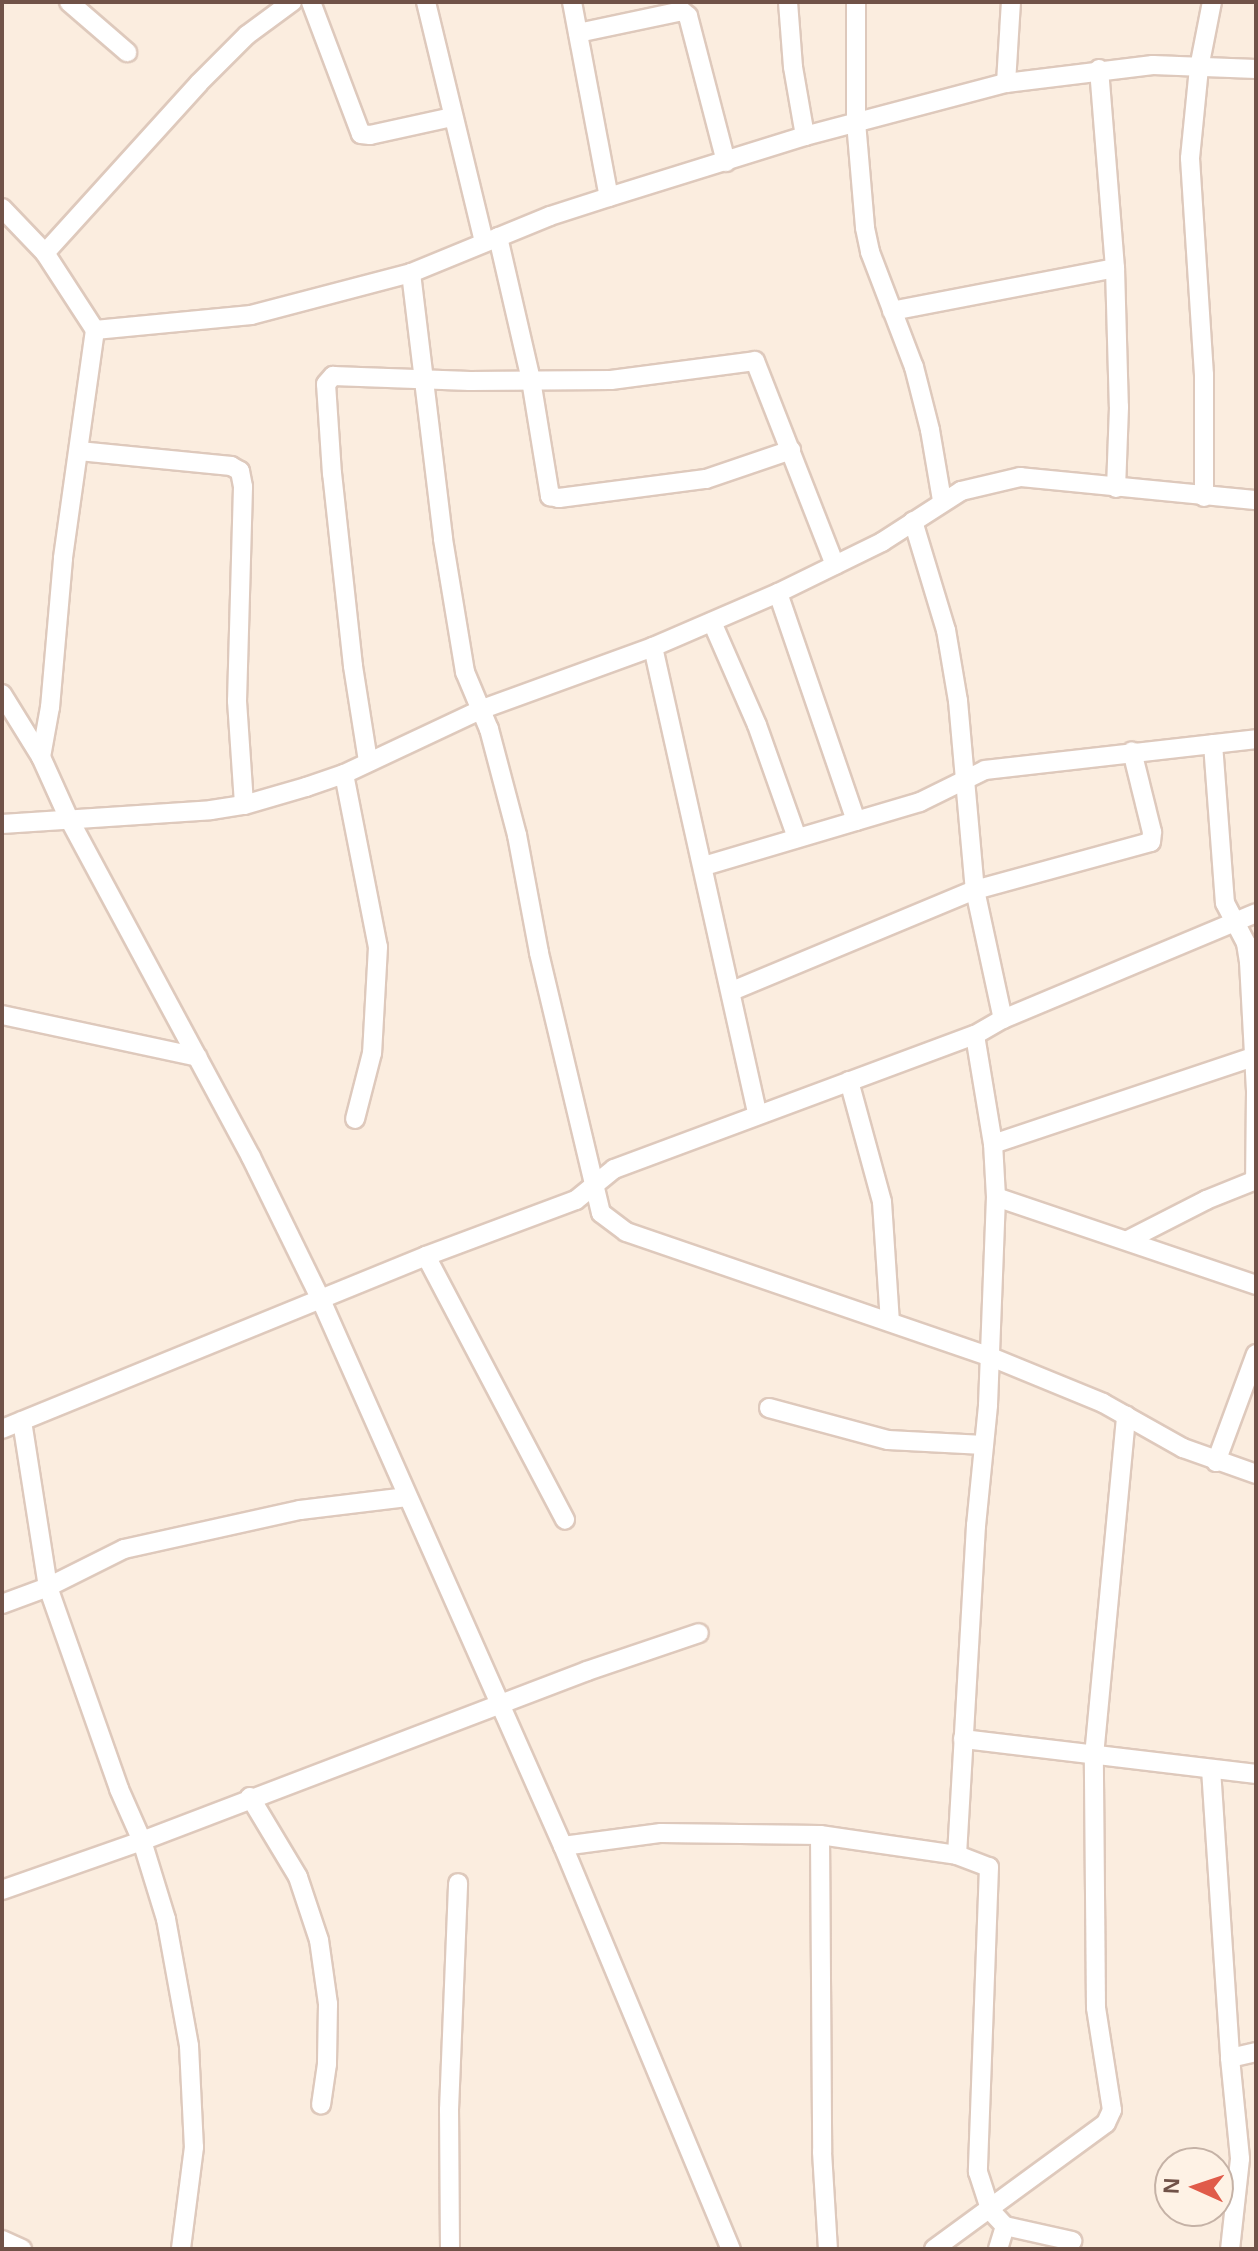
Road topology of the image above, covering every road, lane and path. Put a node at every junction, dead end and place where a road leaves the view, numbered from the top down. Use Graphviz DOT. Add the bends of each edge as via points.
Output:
graph roads {
  1 [pos="69,2"];
  2 [pos="292,2"];
  3 [pos="311,2"];
  4 [pos="426,2"];
  5 [pos="572,2"];
  6 [pos="788,2"];
  7 [pos="856,2"];
  8 [pos="1011,2"];
  9 [pos="1212,2"];
  10 [pos="578,33"];
  11 [pos="127,52"];
  12 [pos="1199,68"];
  13 [pos="1099,69"];
  14 [pos="1256,69"];
  15 [pos="1006,83"];
  16 [pos="452,117"];
  17 [pos="856,122"];
  18 [pos="805,136"];
  19 [pos="726,162"];
  20 [pos="609,197"];
  21 [pos="2,208"];
  22 [pos="491,239"];
  23 [pos="45,253"];
  24 [pos="1115,268"];
  25 [pos="411,273"];
  26 [pos="892,311"];
  27 [pos="95,330"];
  28 [pos="424,378"];
  29 [pos="531,380"];
  30 [pos="791,450"];
  31 [pos="79,451"];
  32 [pos="1116,488"];
  33 [pos="1204,497"];
  34 [pos="942,500"];
  35 [pos="1256,500"];
  36 [pos="913,521"];
  37 [pos="835,565"];
  38 [pos="778,593"];
  39 [pos="712,622"];
  40 [pos="653,647"];
  41 [pos="2,694"];
  42 [pos="480,710"];
  43 [pos="1256,739"];
  44 [pos="1213,744"];
  45 [pos="1132,751"];
  46 [pos="41,757"];
  47 [pos="368,761"];
  48 [pos="344,774"];
  49 [pos="966,782"];
  50 [pos="244,805"];
  51 [pos="69,819"];
  52 [pos="856,821"];
  53 [pos="2,824"];
  54 [pos="797,838"];
  55 [pos="704,866"];
  56 [pos="975,890"];
  57 [pos="1256,913"];
  58 [pos="1236,923"];
  59 [pos="732,991"];
  60 [pos="2,1015"];
  61 [pos="1003,1019"];
  62 [pos="975,1035"];
  63 [pos="1255,1056"];
  64 [pos="198,1057"];
  65 [pos="849,1081"];
  66 [pos="757,1114"];
  67 [pos="355,1119"];
  68 [pos="993,1144"];
  69 [pos="1255,1180"];
  70 [pos="593,1186"];
  71 [pos="996,1197"];
  72 [pos="1128,1240"];
  73 [pos="426,1256"];
  74 [pos="1256,1285"];
  75 [pos="321,1300"];
  76 [pos="890,1321"];
  77 [pos="1256,1354"];
  78 [pos="991,1357"];
  79 [pos="769,1408"];
  80 [pos="1126,1415"];
  81 [pos="22,1421"];
  82 [pos="2,1429"];
  83 [pos="984,1445"];
  84 [pos="1216,1462"];
  85 [pos="1256,1474"];
  86 [pos="407,1497"];
  87 [pos="565,1520"];
  88 [pos="48,1587"];
  89 [pos="2,1604"];
  90 [pos="699,1633"];
  91 [pos="500,1704"];
  92 [pos="963,1739"];
  93 [pos="1094,1756"];
  94 [pos="1211,1769"];
  95 [pos="1256,1774"];
  96 [pos="250,1797"];
  97 [pos="820,1835"];
  98 [pos="142,1841"];
  99 [pos="563,1846"];
  100 [pos="957,1855"];
  101 [pos="458,1883"];
  102 [pos="2,1890"];
  103 [pos="1256,2052"];
  104 [pos="1230,2058"];
  105 [pos="321,2105"];
  106 [pos="990,2210"];
  107 [pos="1005,2226"];
  108 [pos="2,2240"];
  109 [pos="1072,2241"];
  110 [pos="22,2249"];
  111 [pos="181,2249"];
  112 [pos="450,2249"];
  113 [pos="731,2249"];
  114 [pos="828,2249"];
  115 [pos="934,2249"];
  116 [pos="998,2249"];
  117 [pos="1230,2249"];
  1 -- 11 [label="street"];
  2 -- 23 [label="street" via="247,35 199,83"];
  3 -- 16 [label="street" via="361,134"];
  4 -- 16 [label="street"];
  5 -- 10 [label="street"];
  6 -- 18 [label="street"];
  7 -- 17 [label="street"];
  8 -- 15 [label="street"];
  9 -- 12 [label="street"];
  10 -- 19 [label="street" via="682,11 688,16"];
  10 -- 20 [label="street"];
  12 -- 13 [label="street"];
  12 -- 14 [label="street"];
  12 -- 33 [label="street" via="1190,158 1204,375"];
  13 -- 15 [label="street"];
  13 -- 24 [label="street"];
  15 -- 17 [label="street"];
  16 -- 22 [label="street"];
  17 -- 18 [label="street"];
  17 -- 26 [label="street" via="865,228"];
  18 -- 19 [label="street"];
  19 -- 20 [label="street"];
  20 -- 22 [label="street"];
  21 -- 23 [label="street"];
  22 -- 25 [label="street"];
  22 -- 29 [label="street"];
  23 -- 27 [label="street"];
  24 -- 26 [label="street"];
  24 -- 32 [label="street"];
  25 -- 27 [label="street" via="251,315"];
  25 -- 28 [label="street"];
  26 -- 34 [label="street" via="914,367"];
  27 -- 31 [label="street"];
  28 -- 29 [label="street"];
  28 -- 42 [label="street" via="465,672"];
  28 -- 47 [label="street" via="333,376 326,384 353,666"];
  29 -- 30 [label="street" via="611,380 755,361"];
  29 -- 30 [label="street" via="548,492 555,498 706,479"];
  30 -- 37 [label="street"];
  31 -- 46 [label="street"];
  31 -- 50 [label="street" via="240,471 237,701"];
  32 -- 33 [label="street"];
  32 -- 34 [label="street" via="1020,477"];
  33 -- 35 [label="street"];
  34 -- 36 [label="street"];
  36 -- 37 [label="street"];
  36 -- 49 [label="street" via="946,630"];
  37 -- 38 [label="street"];
  38 -- 39 [label="street"];
  38 -- 52 [label="street"];
  39 -- 40 [label="street"];
  39 -- 54 [label="street" via="757,725"];
  40 -- 42 [label="street"];
  40 -- 55 [label="street"];
  41 -- 46 [label="street"];
  42 -- 47 [label="street"];
  42 -- 70 [label="street" via="517,835"];
  43 -- 44 [label="street"];
  44 -- 45 [label="street"];
  44 -- 58 [label="street" via="1225,903"];
  45 -- 49 [label="street" via="985,770"];
  45 -- 56 [label="street" via="1151,842"];
  46 -- 51 [label="street"];
  47 -- 48 [label="street"];
  48 -- 50 [label="street"];
  48 -- 67 [label="street" via="378,947 372,1053"];
  49 -- 52 [label="street"];
  49 -- 56 [label="street"];
  50 -- 51 [label="street"];
  51 -- 53 [label="street"];
  51 -- 64 [label="street"];
  52 -- 54 [label="street"];
  54 -- 55 [label="street"];
  55 -- 59 [label="street"];
  56 -- 59 [label="street"];
  56 -- 61 [label="street"];
  57 -- 58 [label="street"];
  58 -- 61 [label="street"];
  58 -- 63 [label="street" via="1246,943"];
  59 -- 66 [label="street"];
  60 -- 64 [label="street"];
  61 -- 62 [label="street"];
  62 -- 65 [label="street"];
  62 -- 68 [label="street"];
  63 -- 68 [label="street"];
  63 -- 69 [label="street"];
  64 -- 75 [label="street"];
  65 -- 66 [label="street"];
  65 -- 76 [label="street" via="882,1202"];
  66 -- 70 [label="street" via="614,1169"];
  68 -- 71 [label="street"];
  69 -- 72 [label="street"];
  70 -- 73 [label="street" via="576,1200"];
  70 -- 76 [label="street" via="601,1213 626,1232"];
  71 -- 72 [label="street"];
  71 -- 78 [label="street"];
  72 -- 74 [label="street"];
  73 -- 75 [label="street"];
  73 -- 87 [label="street"];
  75 -- 81 [label="street"];
  75 -- 86 [label="street"];
  76 -- 78 [label="street"];
  77 -- 84 [label="street"];
  78 -- 80 [label="street"];
  78 -- 83 [label="street"];
  79 -- 83 [label="street" via="888,1440"];
  80 -- 84 [label="street"];
  80 -- 93 [label="street"];
  81 -- 82 [label="street"];
  81 -- 88 [label="street"];
  83 -- 92 [label="street"];
  84 -- 85 [label="street"];
  86 -- 88 [label="street" via="300,1510 124,1549"];
  86 -- 91 [label="street"];
  88 -- 89 [label="street"];
  88 -- 98 [label="street"];
  90 -- 91 [label="street"];
  91 -- 96 [label="street"];
  91 -- 99 [label="street"];
  92 -- 93 [label="street"];
  92 -- 100 [label="street"];
  93 -- 94 [label="street"];
  93 -- 106 [label="street" via="1096,2008 1112,2110 1106,2123"];
  94 -- 95 [label="street"];
  94 -- 104 [label="street"];
  96 -- 98 [label="street"];
  96 -- 105 [label="street" via="298,1877 319,1940 328,2004"];
  97 -- 99 [label="street" via="661,1833"];
  97 -- 100 [label="street"];
  97 -- 114 [label="street" via="822,2152"];
  98 -- 102 [label="street"];
  98 -- 111 [label="street" via="166,1919 189,2046 194,2147"];
  99 -- 113 [label="street"];
  100 -- 106 [label="street" via="989,1867 978,2172"];
  101 -- 112 [label="street" via="449,2110"];
  103 -- 104 [label="street"];
  104 -- 117 [label="street" via="1240,2159"];
  106 -- 107 [label="street"];
  106 -- 115 [label="street"];
  107 -- 109 [label="street"];
  107 -- 116 [label="street"];
  108 -- 110 [label="street"];
}
